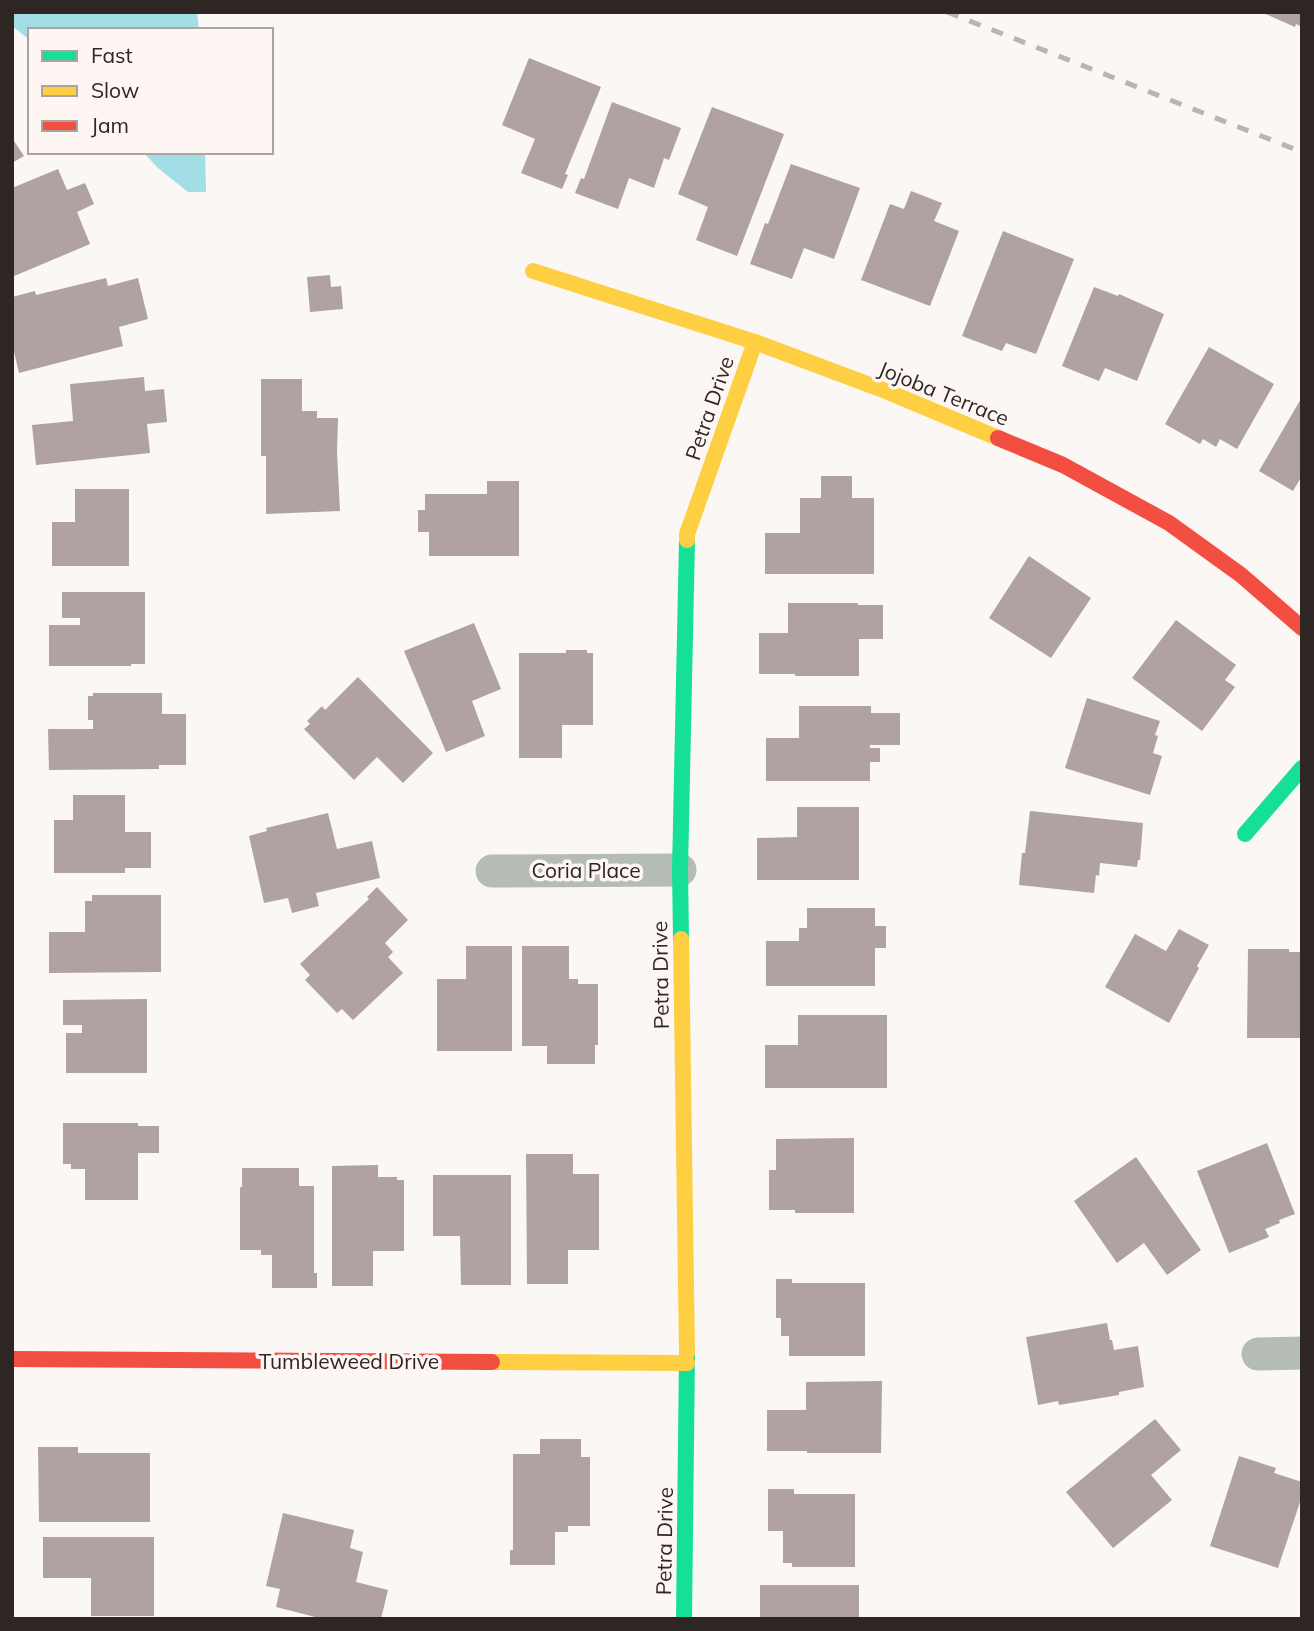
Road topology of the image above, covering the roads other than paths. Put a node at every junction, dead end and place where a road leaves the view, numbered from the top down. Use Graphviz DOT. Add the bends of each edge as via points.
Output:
graph roads {
  1 [pos="533,271"];
  2 [pos="755,342"];
  3 [pos="1302,628"];
  4 [pos="1302,768"];
  5 [pos="1245,834"];
  6 [pos="680,870"];
  7 [pos="492,871"];
  8 [pos="1302,1353"];
  9 [pos="1258,1354"];
  10 [pos="12,1359"];
  11 [pos="687,1363"];
  12 [pos="684,1619"];
  1 -- 2 [label="street, Jojoba Terrace"];
  2 -- 3 [label="street, Jojoba Terrace" via="1063,465 1169,523 1241,575"];
  2 -- 6 [label="street, Petra Drive" via="687,534"];
  4 -- 5 [label="street"];
  6 -- 7 [label="street, Coria Place"];
  6 -- 11 [label="street, Petra Drive"];
  8 -- 9 [label="street"];
  10 -- 11 [label="street, Tumbleweed Drive"];
  11 -- 12 [label="street, Petra Drive"];
}
